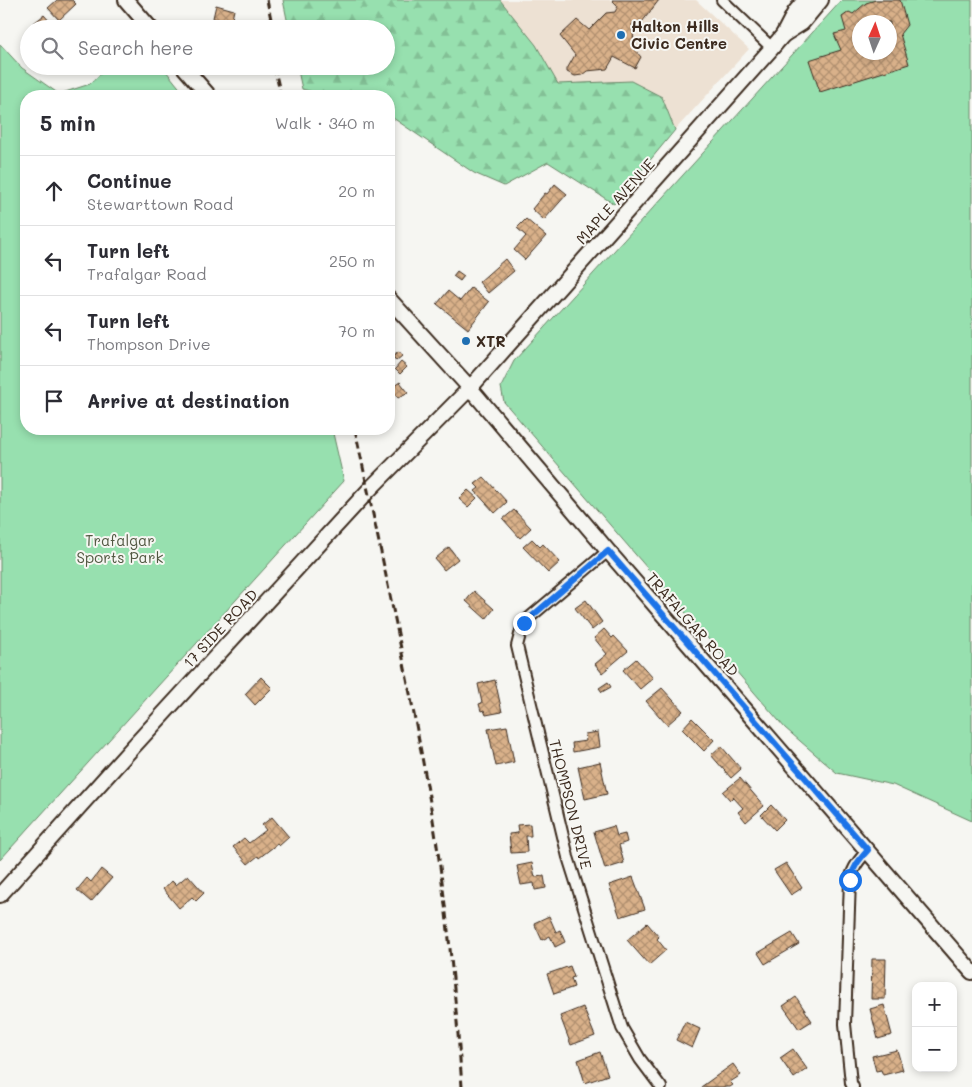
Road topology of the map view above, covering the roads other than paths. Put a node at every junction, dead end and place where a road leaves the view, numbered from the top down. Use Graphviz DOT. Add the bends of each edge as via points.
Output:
graph roads {
  1 [pos="126,0"];
  2 [pos="722,0"];
  3 [pos="805,0"];
  4 [pos="821,0"];
  5 [pos="143,20"];
  6 [pos="783,35"];
  7 [pos="772,48"];
  8 [pos="191,75"];
  9 [pos="204,90"];
  10 [pos="395,306"];
  11 [pos="470,388"];
  12 [pos="608,551"];
  13 [pos="868,850"];
  14 [pos="0,896"];
  15 [pos="972,972"];
  16 [pos="849,1086"];
  17 [pos="661,1087"];
  1 -- 5 [label="main road"];
  2 -- 7 [label="street"];
  3 -- 6 [label="main road, MAPLE AVENUE"];
  4 -- 6 [label="main road, MAPLE AVENUE" via="802,23"];
  6 -- 7 [label="main road, MAPLE AVENUE"];
  7 -- 11 [label="main road, MAPLE AVENUE"];
  8 -- 9 [label="main road"];
  10 -- 11 [label="main road, TRAFALGAR ROAD"];
  11 -- 12 [label="main road, TRAFALGAR ROAD"];
  11 -- 14 [label="main road, 17 SIDE ROAD" via="368,491"];
  12 -- 13 [label="main road, TRAFALGAR ROAD"];
  12 -- 17 [label="street, THOMPSON DRIVE" via="524,623 517,646 568,857 622,1028"];
  13 -- 15 [label="main road, TRAFALGAR ROAD"];
  13 -- 16 [label="street" via="852,870 850,880 845,1024"];
}
